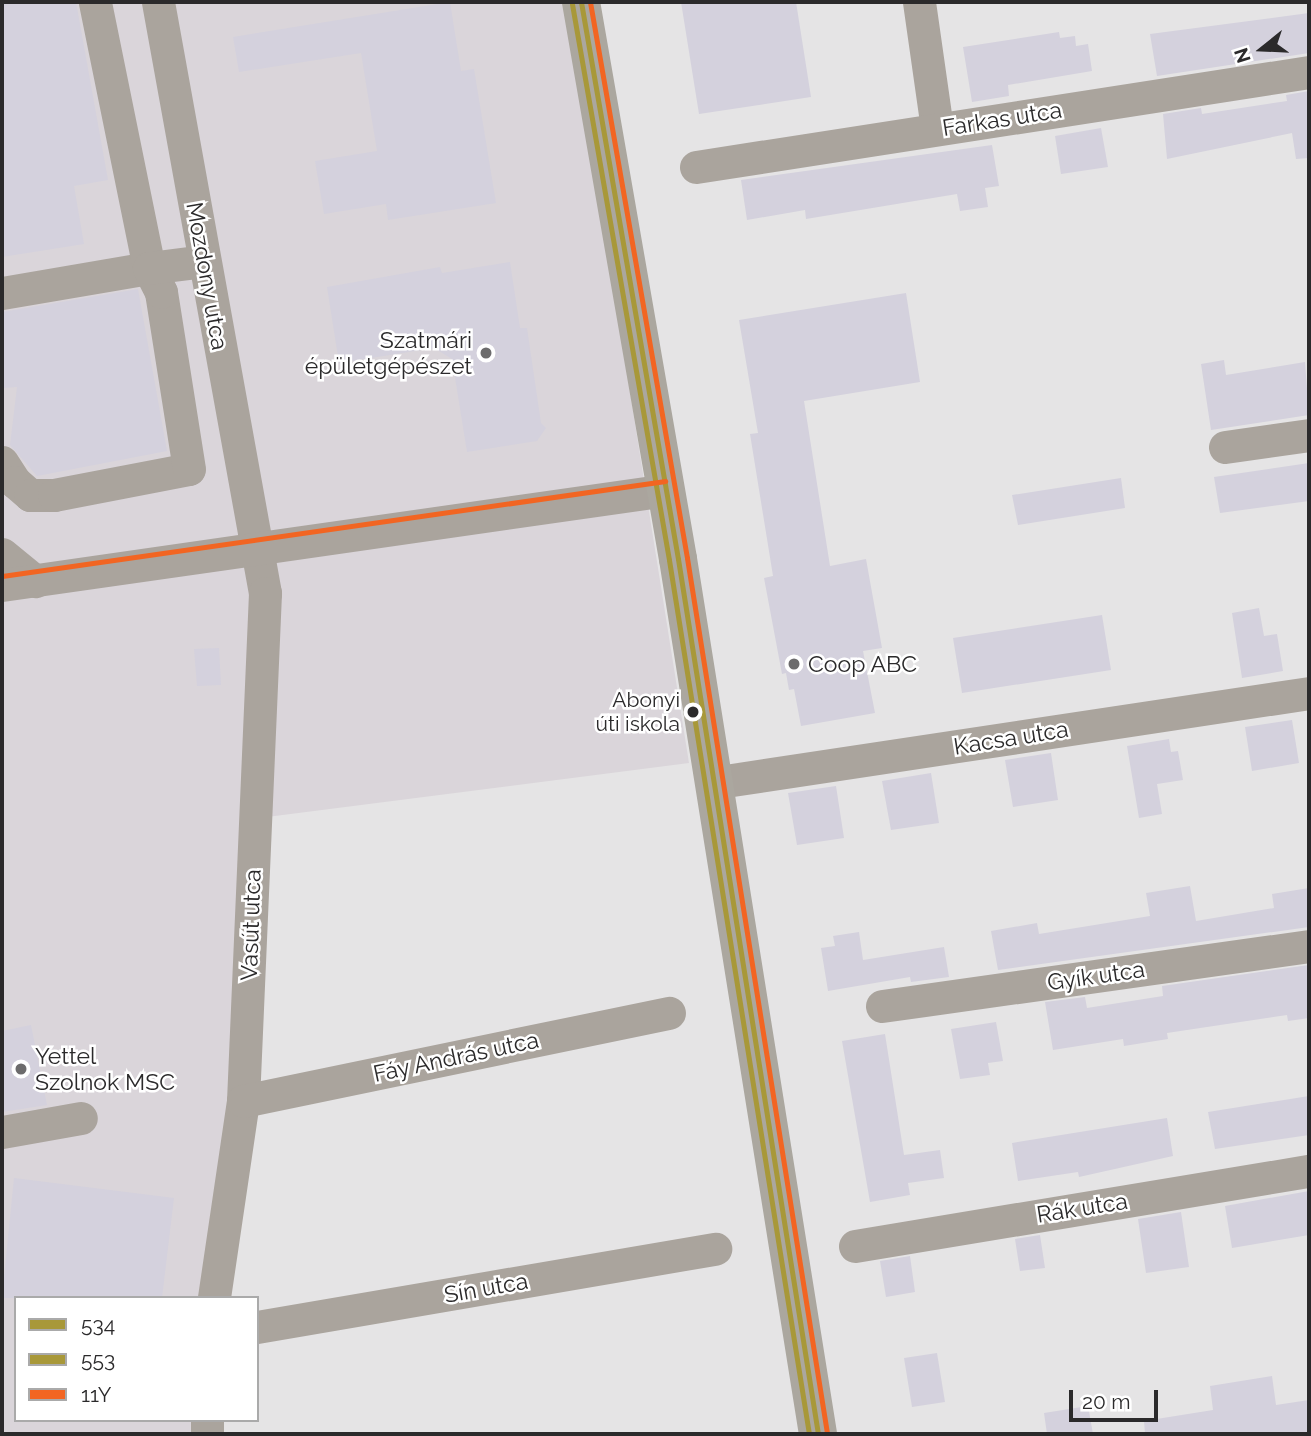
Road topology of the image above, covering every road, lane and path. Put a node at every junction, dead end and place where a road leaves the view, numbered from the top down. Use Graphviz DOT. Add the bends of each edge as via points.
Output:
graph roads {
  1 [pos="95,2"];
  2 [pos="158,2"];
  3 [pos="919,2"];
  4 [pos="580,3"];
  5 [pos="1309,72"];
  6 [pos="937,129"];
  7 [pos="696,167"];
  8 [pos="204,261"];
  9 [pos="149,268"];
  10 [pos="2,293"];
  11 [pos="228,396"];
  12 [pos="179,404"];
  13 [pos="1309,435"];
  14 [pos="1225,447"];
  15 [pos="2,462"];
  16 [pos="666,490"];
  17 [pos="258,551"];
  18 [pos="2,554"];
  19 [pos="36,581"];
  20 [pos="2,585"];
  21 [pos="1309,693"];
  22 [pos="712,783"];
  23 [pos="1309,946"];
  24 [pos="883,1006"];
  25 [pos="669,1013"];
  26 [pos="243,1101"];
  27 [pos="81,1118"];
  28 [pos="2,1132"];
  29 [pos="1309,1171"];
  30 [pos="855,1246"];
  31 [pos="715,1249"];
  32 [pos="214,1296"];
  33 [pos="259,1328"];
  34 [pos="818,1434"];
  1 -- 9 [label="street"];
  2 -- 8 [label="street, Mozdony utca"];
  3 -- 6 [label="street"];
  4 -- 16 [label="main road"];
  5 -- 6 [label="street, Farkas utca"];
  6 -- 7 [label="street, Farkas utca"];
  8 -- 9 [label="street"];
  8 -- 11 [label="street, Mozdony utca"];
  9 -- 10 [label="street"];
  9 -- 12 [label="street" via="161,292"];
  11 -- 12 [label="street"];
  11 -- 17 [label="street, Mozdony utca"];
  12 -- 15 [label="street" via="189,469 54,495 30,495"];
  13 -- 14 [label="street"];
  16 -- 17 [label="street"];
  16 -- 22 [label="main road"];
  17 -- 19 [label="street"];
  17 -- 26 [label="street, Vasút utca" via="265,593"];
  18 -- 19 [label="street"];
  19 -- 20 [label="street"];
  21 -- 22 [label="street, Kacsa utca"];
  22 -- 34 [label="main road"];
  23 -- 24 [label="street, Gyík utca"];
  25 -- 26 [label="street, Fáy András utca"];
  26 -- 32 [label="street, Vasút utca"];
  27 -- 28 [label="street"];
  29 -- 30 [label="street, Rák utca"];
  31 -- 33 [label="street, Sín utca"];
}
